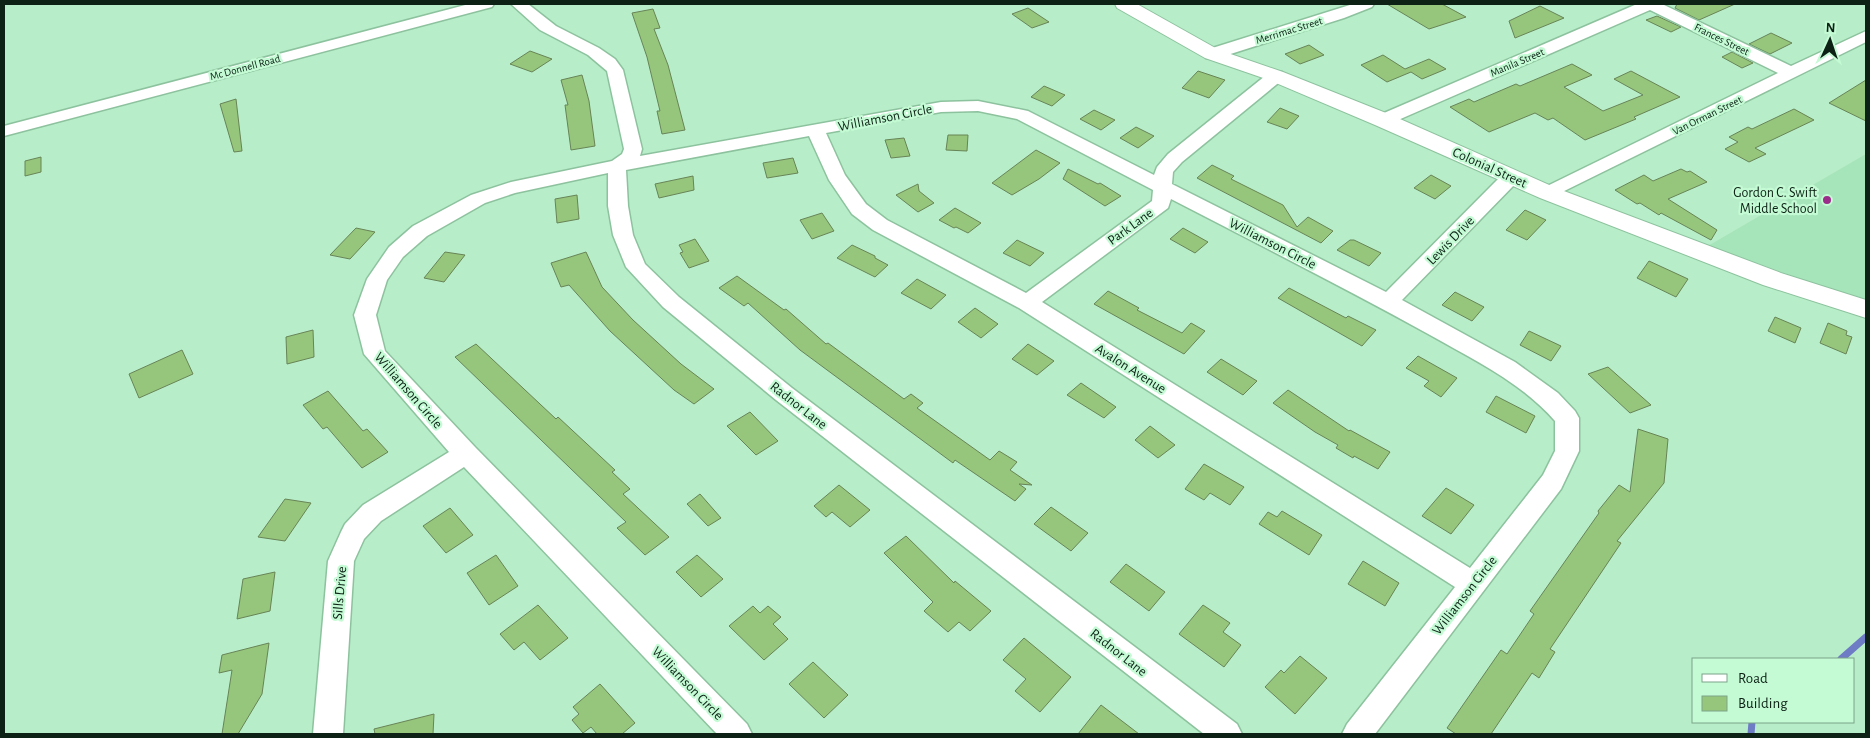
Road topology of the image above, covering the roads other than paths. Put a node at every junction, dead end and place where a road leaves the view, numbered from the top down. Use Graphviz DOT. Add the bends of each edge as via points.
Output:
graph roads {
  1 [pos="486,4"];
  2 [pos="519,4"];
  3 [pos="1124,4"];
  4 [pos="1319,4"];
  5 [pos="1366,4"];
  6 [pos="1652,4"];
  7 [pos="1338,15"];
  8 [pos="1866,36"];
  9 [pos="1212,54"];
  10 [pos="1792,73"];
  11 [pos="1276,76"];
  12 [pos="1383,120"];
  13 [pos="4,131"];
  14 [pos="816,131"];
  15 [pos="618,166"];
  16 [pos="1511,177"];
  17 [pos="1163,186"];
  18 [pos="1548,193"];
  19 [pos="1027,302"];
  20 [pos="1388,302"];
  21 [pos="1866,308"];
  22 [pos="466,454"];
  23 [pos="1473,584"];
  24 [pos="328,734"];
  25 [pos="737,734"];
  26 [pos="1227,734"];
  27 [pos="1357,734"];
  1 -- 13 [label="street, Mc Donnell Road"];
  2 -- 15 [label="street" via="549,29 600,55 616,70 633,149 630,157"];
  3 -- 9 [label="street, Colonial Street"];
  4 -- 7 [label="street"];
  5 -- 7 [label="street, Merrimac Street"];
  6 -- 10 [label="street, Frances Street"];
  6 -- 12 [label="street, Manila Street"];
  7 -- 9 [label="street, Merrimac Street"];
  8 -- 10 [label="street, Van Orman Street"];
  9 -- 11 [label="street, Colonial Street"];
  10 -- 18 [label="street, Van Orman Street"];
  11 -- 12 [label="street, Colonial Street"];
  11 -- 17 [label="street, Park Lane" via="1175,158 1164,171"];
  12 -- 16 [label="street, Colonial Street"];
  14 -- 15 [label="street, Williamson Circle"];
  14 -- 17 [label="street, Williamson Circle" via="941,107 1000,108 1022,114"];
  14 -- 19 [label="street, Avalon Avenue" via="836,176 859,209 880,225"];
  15 -- 22 [label="street, Williamson Circle" via="511,188 478,199 420,231 396,252 377,279 365,315 375,354"];
  15 -- 26 [label="street, Radnor Lane" via="618,206 623,235 636,266 671,302 800,406"];
  16 -- 18 [label="street, Colonial Street"];
  16 -- 20 [label="street, Lewis Drive"];
  17 -- 19 [label="street, Park Lane" via="1162,204"];
  17 -- 20 [label="street, Williamson Circle"];
  18 -- 21 [label="street, Colonial Street" via="1772,279"];
  19 -- 23 [label="street, Avalon Avenue"];
  20 -- 23 [label="street, Williamson Circle" via="1507,368 1550,399 1567,418 1567,451 1552,482"];
  22 -- 24 [label="street, Sills Drive" via="372,514 354,532 341,561"];
  22 -- 25 [label="street, Williamson Circle"];
  23 -- 27 [label="street, Williamson Circle"];
}
